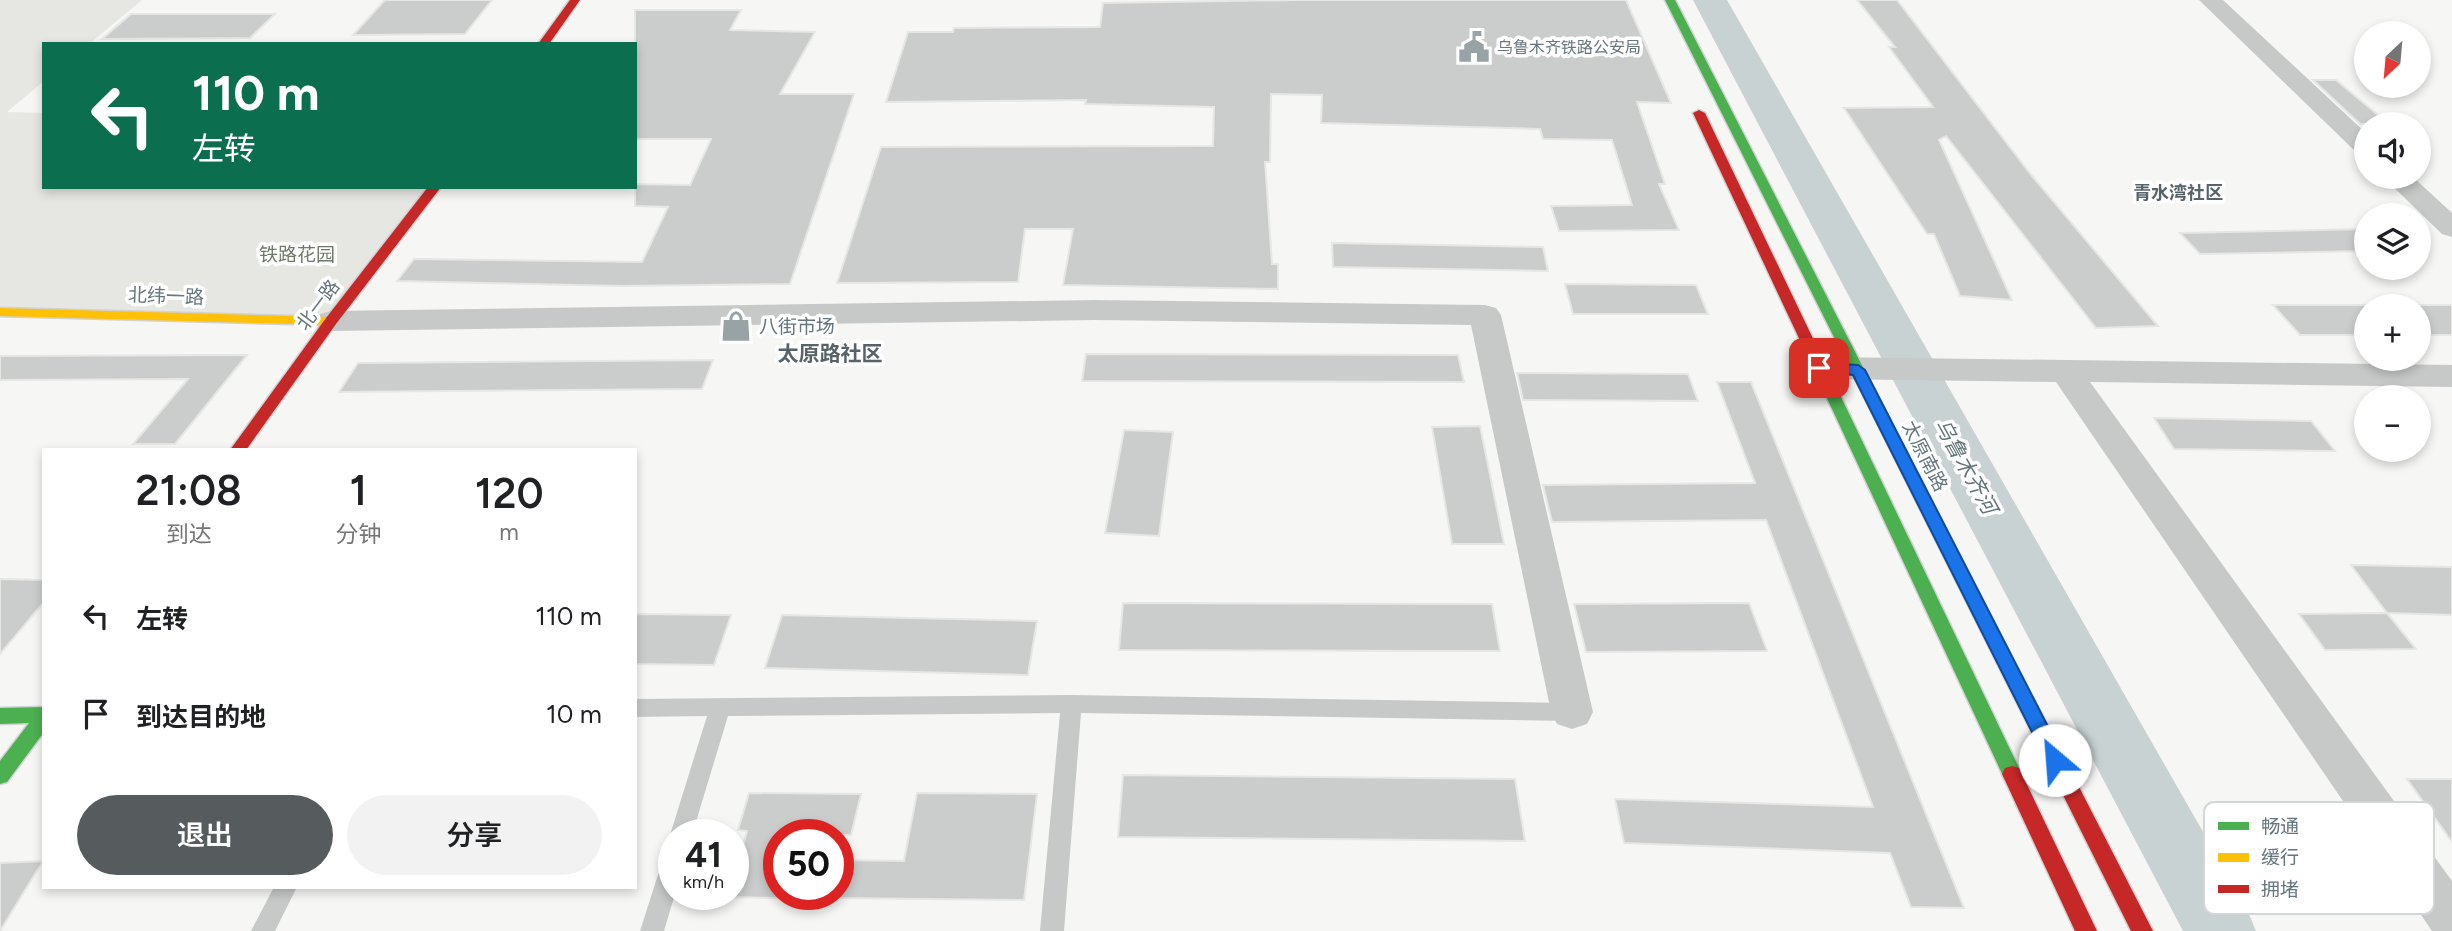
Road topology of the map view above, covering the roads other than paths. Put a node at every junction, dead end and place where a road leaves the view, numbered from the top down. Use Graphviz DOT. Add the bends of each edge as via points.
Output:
graph roads {
  1 [pos="576,0"];
  2 [pos="1670,0"];
  3 [pos="2210,0"];
  4 [pos="544,42"];
  5 [pos="1692,98"];
  6 [pos="2354,136"];
  7 [pos="433,189"];
  8 [pos="2411,189"];
  9 [pos="2452,228"];
  10 [pos="0,312"];
  11 [pos="331,321"];
  12 [pos="1819,368"];
  13 [pos="1873,370"];
  14 [pos="2066,372"];
  15 [pos="2452,376"];
  16 [pos="239,448"];
  17 [pos="1071,704"];
  18 [pos="719,707"];
  19 [pos="637,708"];
  20 [pos="1572,712"];
  21 [pos="0,716"];
  22 [pos="42,716"];
  23 [pos="42,719"];
  24 [pos="0,776"];
  25 [pos="2369,802"];
  26 [pos="686,819"];
  27 [pos="284,889"];
  28 [pos="2434,894"];
  29 [pos="658,910"];
  30 [pos="2452,920"];
  31 [pos="263,931"];
  32 [pos="652,931"];
  33 [pos="1052,931"];
  34 [pos="2086,931"];
  35 [pos="2142,931"];
  1 -- 4 [label="main road"];
  2 -- 13 [label="main road, 太原南路"];
  3 -- 6 [label="street"];
  5 -- 12 [label="main road"];
  7 -- 11 [label="main road, 北一路"];
  8 -- 9 [label="street"];
  10 -- 11 [label="main road, 北纬一路"];
  11 -- 16 [label="main road, 北一路"];
  11 -- 20 [label="street" via="1095,310 1485,315"];
  12 -- 13 [label="street"];
  12 -- 34 [label="main road"];
  13 -- 14 [label="street"];
  13 -- 35 [label="main road, 太原南路"];
  14 -- 15 [label="street"];
  14 -- 25 [label="street"];
  17 -- 18 [label="lane"];
  17 -- 20 [label="lane"];
  17 -- 33 [label="lane"];
  18 -- 19 [label="lane"];
  18 -- 26 [label="lane"];
  21 -- 22 [label="main road"];
  23 -- 24 [label="main road"];
  27 -- 31 [label="lane"];
  28 -- 30 [label="street"];
  29 -- 32 [label="lane"];
}
